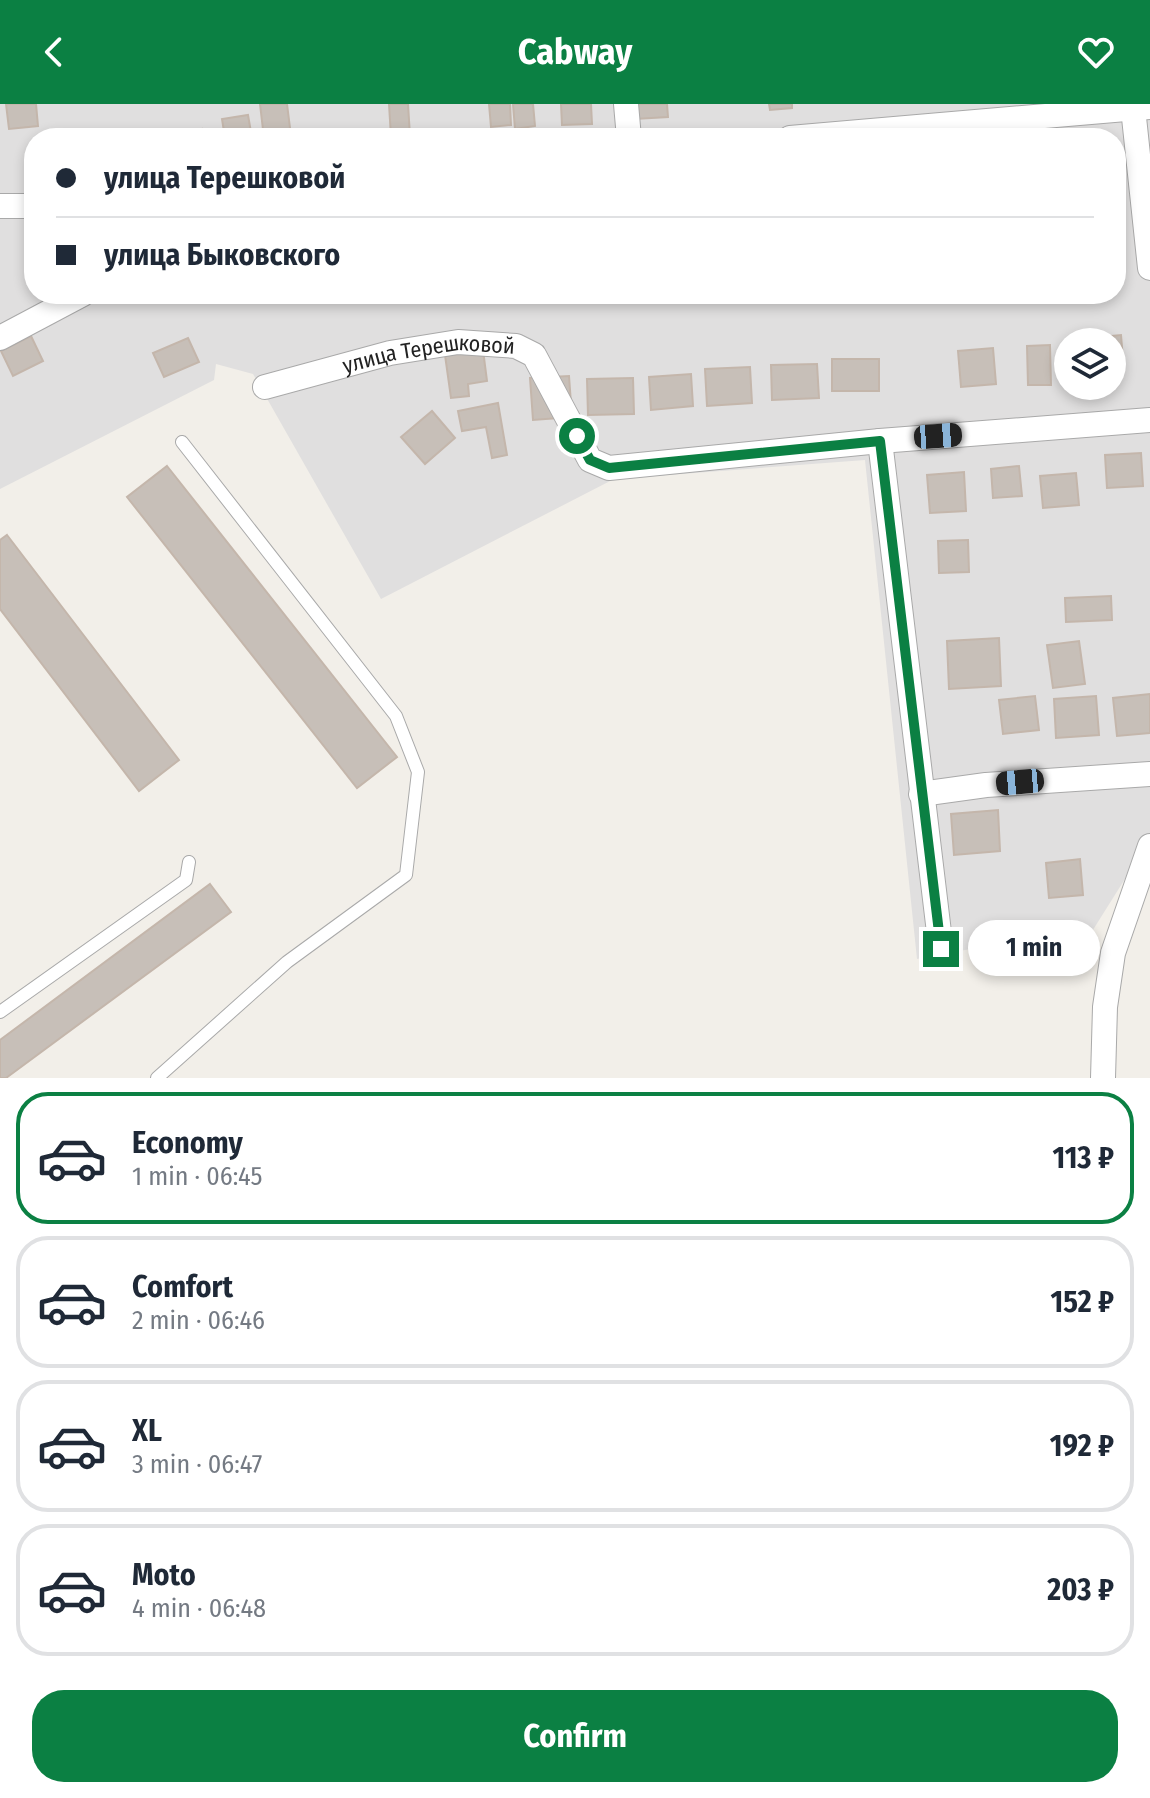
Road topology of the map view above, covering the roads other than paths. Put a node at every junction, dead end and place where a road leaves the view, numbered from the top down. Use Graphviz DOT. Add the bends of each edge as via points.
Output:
graph roads {
  1 [pos="626,104"];
  2 [pos="1142,108"];
  3 [pos="628,128"];
  4 [pos="907,128"];
  5 [pos="1127,148"];
  6 [pos="0,206"];
  7 [pos="24,206"];
  8 [pos="1150,268"];
  9 [pos="64,304"];
  10 [pos="0,338"];
  11 [pos="265,387"];
  12 [pos="1150,420"];
  13 [pos="880,441"];
  14 [pos="182,442"];
  15 [pos="1150,774"];
  16 [pos="921,794"];
  17 [pos="1150,846"];
  18 [pos="189,862"];
  19 [pos="941,949"];
  20 [pos="0,1012"];
  21 [pos="157,1078"];
  22 [pos="1103,1078"];
  1 -- 3 [label="street"];
  2 -- 4 [label="street"];
  2 -- 5 [label="street"];
  5 -- 8 [label="street"];
  6 -- 7 [label="street"];
  9 -- 10 [label="street"];
  11 -- 13 [label="street, улица Терешковой" via="444,344 516,346 534,355 590,460 609,468"];
  12 -- 13 [label="street, улица Терешковой"];
  13 -- 16 [label="street"];
  14 -- 21 [label="lane" via="396,716 418,772 406,875 287,962"];
  15 -- 16 [label="street"];
  16 -- 19 [label="street"];
  17 -- 22 [label="street" via="1113,953"];
  18 -- 20 [label="lane" via="186,880"];
}
